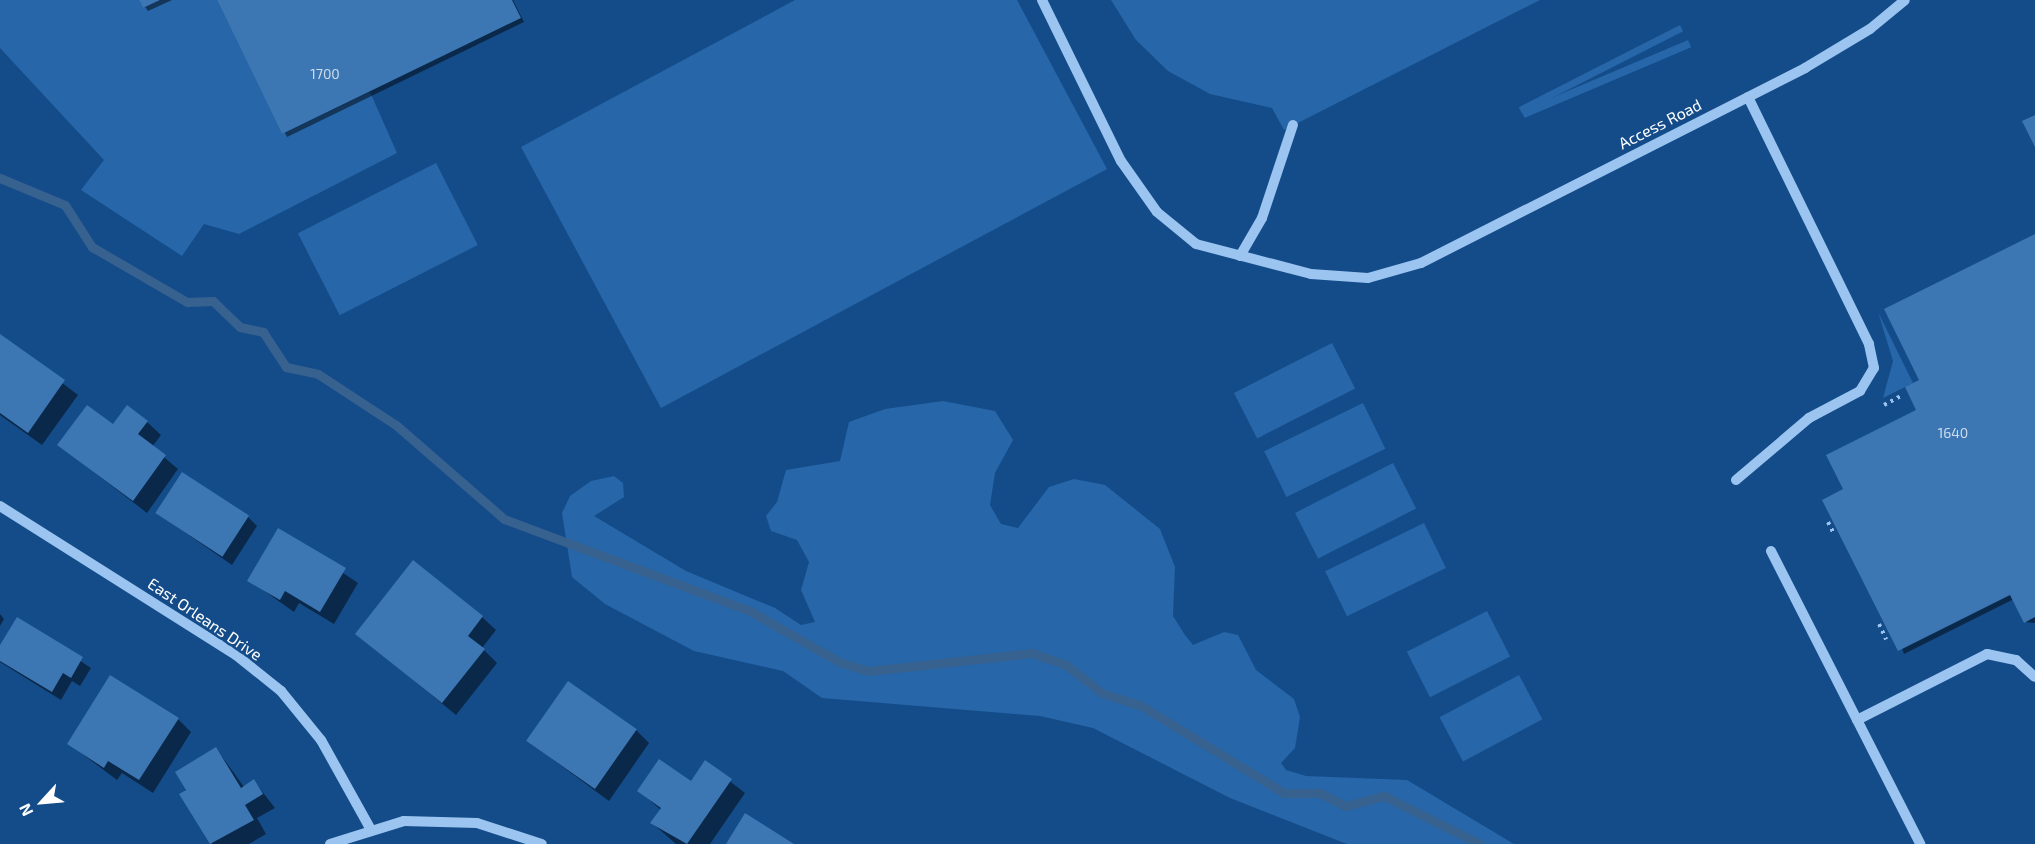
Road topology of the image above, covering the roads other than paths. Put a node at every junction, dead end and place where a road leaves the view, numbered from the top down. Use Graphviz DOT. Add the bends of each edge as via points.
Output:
graph roads {
  1 [pos="1042,0"];
  2 [pos="1905,0"];
  3 [pos="1748,97"];
  4 [pos="1293,125"];
  5 [pos="1240,256"];
  6 [pos="1736,480"];
  7 [pos="0,506"];
  8 [pos="1771,551"];
  9 [pos="2035,677"];
  10 [pos="1857,720"];
  11 [pos="371,830"];
  12 [pos="330,844"];
  13 [pos="542,844"];
  14 [pos="1920,844"];
  1 -- 5 [label="street, Access Road" via="1121,161 1157,212 1196,244"];
  2 -- 3 [label="street, Access Road" via="1838,50"];
  3 -- 5 [label="street, Access Road" via="1421,263 1388,275 1341,277"];
  3 -- 6 [label="street" via="1869,344 1874,368 1860,391 1809,418"];
  4 -- 5 [label="street" via="1262,218"];
  7 -- 11 [label="street, East Orleans Drive" via="236,654 281,691 321,740"];
  8 -- 10 [label="street"];
  9 -- 10 [label="street" via="2016,660 1987,654"];
  10 -- 14 [label="street"];
  11 -- 12 [label="street"];
  11 -- 13 [label="street" via="404,821 477,823"];
}
